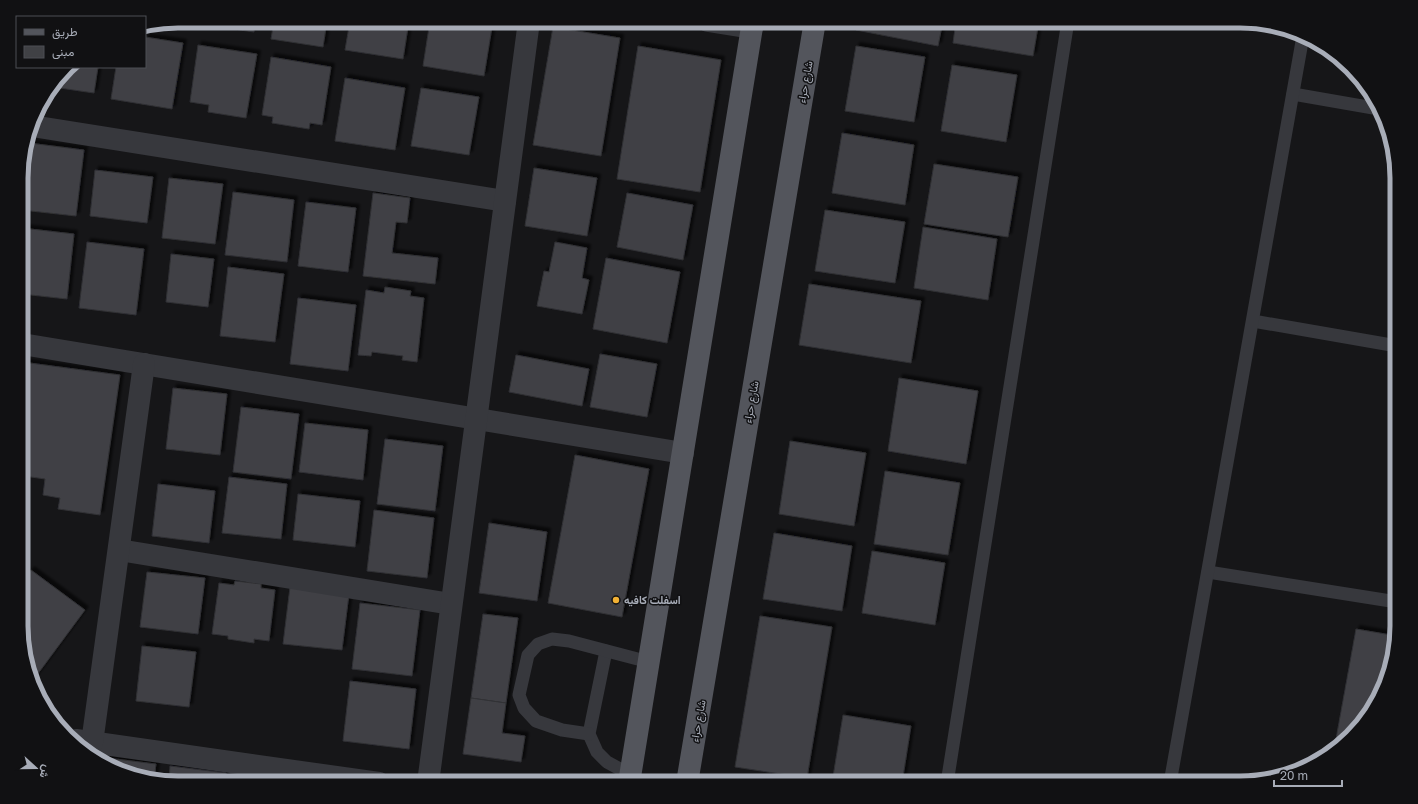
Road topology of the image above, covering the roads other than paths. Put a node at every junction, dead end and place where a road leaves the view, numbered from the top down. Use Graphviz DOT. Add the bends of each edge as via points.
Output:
graph roads {
  1 [pos="528,28"];
  2 [pos="752,28"];
  3 [pos="814,28"];
  4 [pos="1067,28"];
  5 [pos="1302,41"];
  6 [pos="1294,94"];
  7 [pos="1373,108"];
  8 [pos="37,127"];
  9 [pos="505,201"];
  10 [pos="1253,321"];
  11 [pos="28,345"];
  12 [pos="1390,345"];
  13 [pos="144,364"];
  14 [pos="476,418"];
  15 [pos="683,453"];
  16 [pos="119,550"];
  17 [pos="1208,572"];
  18 [pos="1390,601"];
  19 [pos="451,604"];
  20 [pos="606,652"];
  21 [pos="649,662"];
  22 [pos="589,734"];
  23 [pos="84,741"];
  24 [pos="331,776"];
  25 [pos="429,776"];
  26 [pos="626,776"];
  27 [pos="630,776"];
  28 [pos="688,776"];
  29 [pos="948,776"];
  30 [pos="1171,776"];
  1 -- 9 [label="street"];
  2 -- 15 [label="main road"];
  3 -- 28 [label="main road, شارع حراء"];
  4 -- 29 [label="lane"];
  5 -- 6 [label="lane"];
  6 -- 7 [label="lane"];
  6 -- 10 [label="lane"];
  8 -- 9 [label="street"];
  9 -- 14 [label="street"];
  10 -- 12 [label="lane"];
  10 -- 17 [label="lane"];
  11 -- 13 [label="street"];
  13 -- 14 [label="street"];
  13 -- 16 [label="street"];
  14 -- 15 [label="street"];
  14 -- 19 [label="street"];
  15 -- 21 [label="main road"];
  16 -- 19 [label="street"];
  16 -- 23 [label="street"];
  17 -- 18 [label="lane"];
  17 -- 30 [label="lane"];
  19 -- 25 [label="street"];
  20 -- 21 [label="lane"];
  20 -- 22 [label="lane"];
  20 -- 22 [label="lane" via="569,641 552,639 538,644 528,655 520,695 524,708 536,721 562,730"];
  21 -- 27 [label="main road"];
  22 -- 26 [label="lane" via="597,752"];
  23 -- 24 [label="street"];
}
